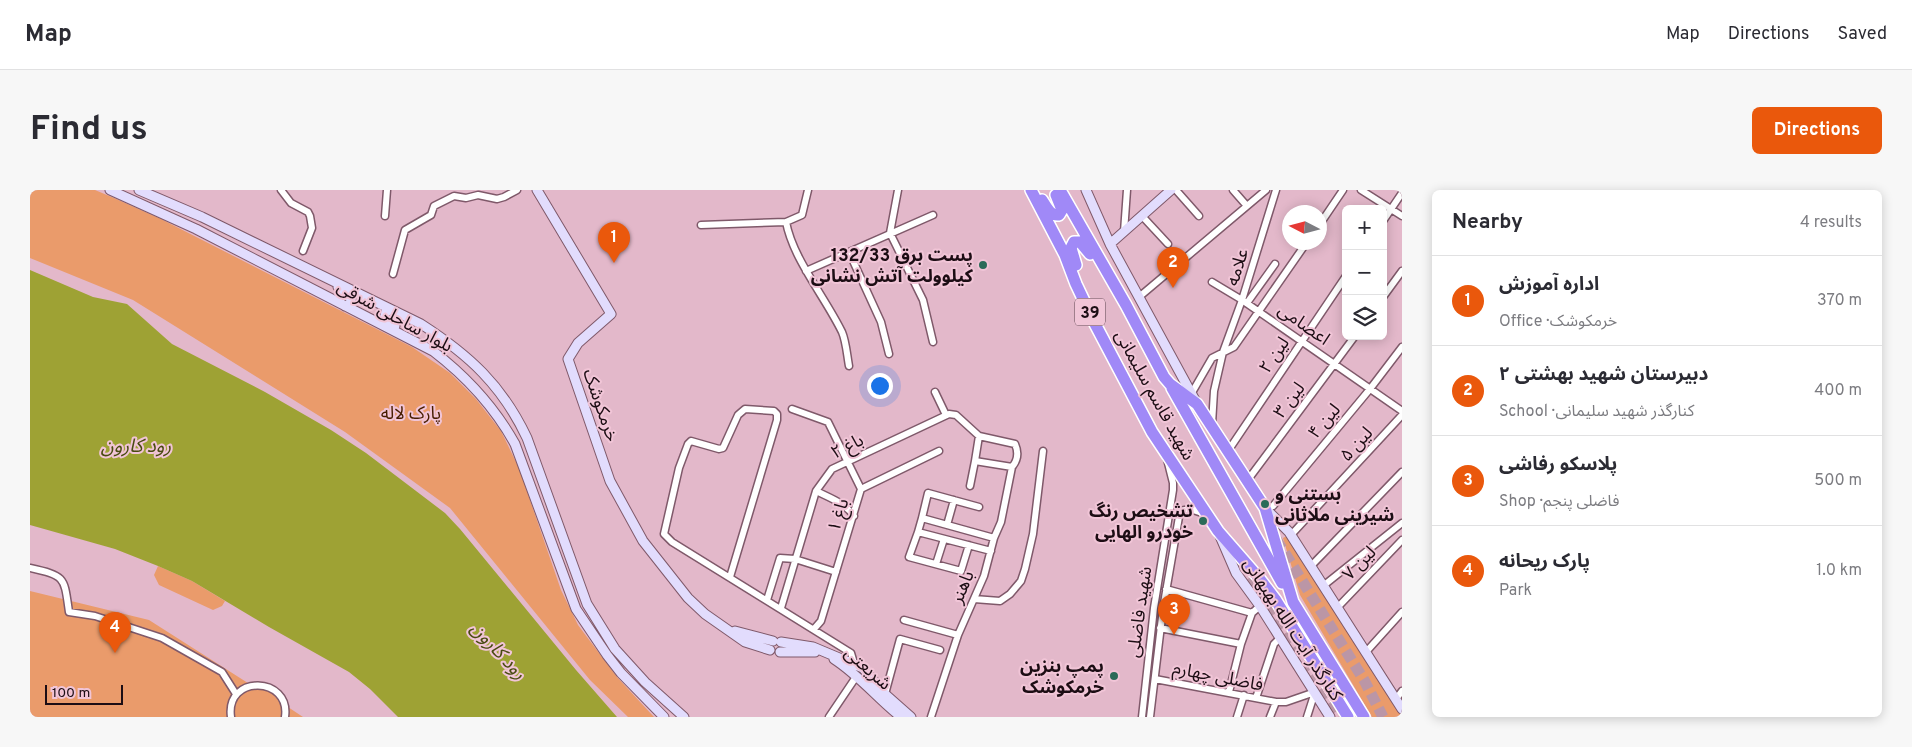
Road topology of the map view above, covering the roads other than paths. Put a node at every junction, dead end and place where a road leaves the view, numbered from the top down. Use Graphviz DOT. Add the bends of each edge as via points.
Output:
graph roads {
  1 [pos="110,190"];
  2 [pos="139,190"];
  3 [pos="282,190"];
  4 [pos="387,190"];
  5 [pos="517,190"];
  6 [pos="538,190"];
  7 [pos="808,190"];
  8 [pos="898,190"];
  9 [pos="1029,190"];
  10 [pos="1036,190"];
  11 [pos="1054,190"];
  12 [pos="1060,190"];
  13 [pos="1086,190"];
  14 [pos="1127,190"];
  15 [pos="1171,190"];
  16 [pos="1176,190"];
  17 [pos="1233,190"];
  18 [pos="1266,190"];
  19 [pos="1276,190"];
  20 [pos="1343,190"];
  21 [pos="1361,190"];
  22 [pos="1402,193"];
  23 [pos="1247,206"];
  24 [pos="1391,209"];
  25 [pos="1327,214"];
  26 [pos="933,215"];
  27 [pos="1387,215"];
  28 [pos="385,216"];
  29 [pos="1142,216"];
  30 [pos="1199,216"];
  31 [pos="1402,216"];
  32 [pos="786,222"];
  33 [pos="700,225"];
  34 [pos="1124,232"];
  35 [pos="890,233"];
  36 [pos="1110,244"];
  37 [pos="1168,244"];
  38 [pos="1302,250"];
  39 [pos="303,251"];
  40 [pos="850,252"];
  41 [pos="1274,264"];
  42 [pos="806,271"];
  43 [pos="1402,271"];
  44 [pos="393,274"];
  45 [pos="326,277"];
  46 [pos="1212,282"];
  47 [pos="1342,282"];
  48 [pos="1117,289"];
  49 [pos="1080,291"];
  50 [pos="1384,295"];
  51 [pos="1139,297"];
  52 [pos="1245,302"];
  53 [pos="345,306"];
  54 [pos="392,310"];
  55 [pos="1260,312"];
  56 [pos="1352,340"];
  57 [pos="1302,341"];
  58 [pos="933,342"];
  59 [pos="1402,347"];
  60 [pos="432,351"];
  61 [pos="1223,352"];
  62 [pos="889,354"];
  63 [pos="1335,364"];
  64 [pos="849,366"];
  65 [pos="1170,384"];
  66 [pos="1370,389"];
  67 [pos="936,392"];
  68 [pos="1193,398"];
  69 [pos="792,409"];
  70 [pos="1402,411"];
  71 [pos="946,415"];
  72 [pos="1402,415"];
  73 [pos="1212,425"];
  74 [pos="979,436"];
  75 [pos="939,451"];
  76 [pos="1228,451"];
  77 [pos="1044,452"];
  78 [pos="1165,453"];
  79 [pos="848,461"];
  80 [pos="975,461"];
  81 [pos="1012,467"];
  82 [pos="1402,472"];
  83 [pos="1247,481"];
  84 [pos="970,486"];
  85 [pos="861,488"];
  86 [pos="816,491"];
  87 [pos="954,500"];
  88 [pos="979,506"];
  89 [pos="1264,508"];
  90 [pos="1169,513"];
  91 [pos="1180,515"];
  92 [pos="1206,515"];
  93 [pos="854,516"];
  94 [pos="922,518"];
  95 [pos="1402,523"];
  96 [pos="947,525"];
  97 [pos="1218,531"];
  98 [pos="918,532"];
  99 [pos="1291,535"];
  100 [pos="944,538"];
  101 [pos="994,538"];
  102 [pos="1402,540"];
  103 [pos="969,545"];
  104 [pos="991,552"];
  105 [pos="795,559"];
  106 [pos="936,564"];
  107 [pos="1310,566"];
  108 [pos="30,568"];
  109 [pos="836,572"];
  110 [pos="730,577"];
  111 [pos="1323,586"];
  112 [pos="1166,589"];
  113 [pos="974,599"];
  114 [pos="767,600"];
  115 [pos="1293,602"];
  116 [pos="1260,606"];
  117 [pos="780,608"];
  118 [pos="1337,608"];
  119 [pos="1402,612"];
  120 [pos="1252,613"];
  121 [pos="904,620"];
  122 [pos="725,628"];
  123 [pos="1160,628"];
  124 [pos="814,629"];
  125 [pos="958,634"];
  126 [pos="1280,638"];
  127 [pos="777,641"];
  128 [pos="1241,644"];
  129 [pos="770,650"];
  130 [pos="940,650"];
  131 [pos="780,652"];
  132 [pos="1366,652"];
  133 [pos="836,658"];
  134 [pos="859,672"];
  135 [pos="1155,679"];
  136 [pos="1402,691"];
  137 [pos="1229,692"];
  138 [pos="1315,692"];
  139 [pos="236,694"];
  140 [pos="1244,695"];
  141 [pos="883,698"];
  142 [pos="1256,698"];
  143 [pos="1396,699"];
  144 [pos="1276,702"];
  145 [pos="1402,709"];
  146 [pos="231,717"];
  147 [pos="285,717"];
  148 [pos="664,717"];
  149 [pos="684,717"];
  150 [pos="829,717"];
  151 [pos="901,717"];
  152 [pos="911,717"];
  153 [pos="931,717"];
  154 [pos="1142,717"];
  155 [pos="1150,717"];
  156 [pos="1237,717"];
  157 [pos="1270,717"];
  158 [pos="1306,717"];
  159 [pos="1330,717"];
  160 [pos="1348,717"];
  161 [pos="1364,717"];
  1 -- 53 [label="main road, بلوار ساحلی شرقی" via="190,226"];
  2 -- 45 [label="main road, بلوار ساحلی شرقی"];
  3 -- 39 [label="street" via="291,203 310,216 312,228"];
  4 -- 28 [label="street"];
  5 -- 44 [label="street" via="497,199 478,195 454,196 434,206 430,215 406,230"];
  6 -- 122 [label="main road, خرمکوشک" via="611,314 578,343 568,359 610,481 634,527 662,567 688,598"];
  7 -- 32 [label="street" via="802,214"];
  8 -- 35 [label="street"];
  9 -- 49 [label="highway, شهید قاسم سلیمانی / 39" via="1065,255"];
  10 -- 11 [label="highway" via="1050,211 1059,215 1062,210"];
  12 -- 48 [label="highway, شهید قاسم سلیمانی / 39"];
  13 -- 36 [label="main road"];
  14 -- 34 [label="street"];
  15 -- 29 [label="main road"];
  16 -- 30 [label="street"];
  17 -- 23 [label="street"];
  18 -- 23 [label="street"];
  19 -- 52 [label="street, علامه"];
  20 -- 25 [label="street"];
  21 -- 24 [label="street"];
  22 -- 24 [label="street"];
  23 -- 51 [label="street"];
  24 -- 27 [label="street"];
  24 -- 31 [label="street"];
  26 -- 35 [label="street"];
  29 -- 34 [label="main road"];
  29 -- 37 [label="street"];
  32 -- 33 [label="street"];
  32 -- 42 [label="street"];
  34 -- 36 [label="main road"];
  35 -- 40 [label="street"];
  35 -- 58 [label="street" via="923,300"];
  36 -- 51 [label="main road"];
  38 -- 55 [label="street"];
  40 -- 42 [label="street"];
  40 -- 62 [label="street" via="881,322"];
  41 -- 52 [label="street"];
  42 -- 64 [label="street" via="843,333"];
  43 -- 50 [label="street"];
  45 -- 53 [label="main road" via="351,298 351,304"];
  45 -- 54 [label="main road, بلوار ساحلی شرقی"];
  46 -- 52 [label="street, اعصامی"];
  47 -- 57 [label="street, لین ۲"];
  48 -- 49 [label="highway" via="1078,241 1071,248"];
  48 -- 65 [label="highway, شهید قاسم سلیمانی / 39"];
  49 -- 78 [label="highway, شهید قاسم سلیمانی / 39"];
  51 -- 68 [label="main road"];
  52 -- 55 [label="street, اعصامی"];
  52 -- 61 [label="street, علامه"];
  53 -- 60 [label="main road, بلوار ساحلی شرقی"];
  54 -- 60 [label="main road" via="384,314 386,322 420,339"];
  54 -- 149 [label="main road, بلوار ساحلی شرقی" via="443,338 486,374 502,393 527,438 587,604 615,649"];
  55 -- 57 [label="street, اعصامی"];
  55 -- 61 [label="street" via="1234,347"];
  56 -- 63 [label="street, لین ۳"];
  57 -- 63 [label="street, اعصامی"];
  57 -- 76 [label="street, لین ۲"];
  59 -- 66 [label="street, لین ۴"];
  60 -- 148 [label="main road, بلوار ساحلی شرقی" via="473,386 503,423 525,466 576,609 612,661"];
  61 -- 68 [label="street, علامه" via="1212,358"];
  61 -- 73 [label="street, علامه" via="1214,390"];
  63 -- 66 [label="street, اعصامی"];
  63 -- 83 [label="street, لین ۳"];
  65 -- 68 [label="highway, شهید قاسم سلیمانی / 39"];
  65 -- 115 [label="highway, 39"];
  66 -- 70 [label="street, اعصامی"];
  66 -- 89 [label="street, لین ۴" via="1273,506"];
  67 -- 71 [label="street"];
  68 -- 73 [label="highway, شهید قاسم سلیمانی / 39"];
  69 -- 79 [label="street" via="828,422"];
  71 -- 74 [label="street" via="956,415"];
  71 -- 79 [label="street, باغ ۲"];
  72 -- 99 [label="street, لین ۵"];
  73 -- 76 [label="highway, شهید قاسم سلیمانی / 39"];
  74 -- 80 [label="street"];
  74 -- 81 [label="street" via="1015,444 1018,455"];
  75 -- 85 [label="street, باغ ۱"];
  76 -- 83 [label="highway, شهید قاسم سلیمانی / 39"];
  77 -- 113 [label="street" via="1033,534 1021,581 1000,601"];
  78 -- 90 [label="street, شهید فاضلی" via="1173,483"];
  78 -- 92 [label="highway, شهید قاسم سلیمانی / 39"];
  79 -- 85 [label="street"];
  79 -- 86 [label="street, باغ ۲" via="832,469"];
  80 -- 81 [label="street"];
  80 -- 84 [label="street"];
  81 -- 101 [label="street, باهنر" via="1001,522"];
  82 -- 107 [label="street"];
  83 -- 89 [label="highway, شهید قاسم سلیمانی / 39"];
  85 -- 93 [label="street, باغ ۱"];
  86 -- 93 [label="street" via="841,503"];
  86 -- 105 [label="street, باغ ۲"];
  87 -- 88 [label="street"];
  87 -- 94 [label="street" via="928,493"];
  87 -- 96 [label="street"];
  89 -- 99 [label="main road"];
  89 -- 115 [label="highway, 39"];
  90 -- 91 [label="street" via="1174,510"];
  90 -- 154 [label="street, شهید فاضلی"];
  91 -- 92 [label="street" via="1180,511 1190,508"];
  91 -- 112 [label="street, شهید فاضلی"];
  92 -- 97 [label="highway, شهید قاسم سلیمانی / 39"];
  93 -- 109 [label="street, باغ ۱"];
  94 -- 96 [label="street"];
  94 -- 98 [label="street"];
  95 -- 111 [label="street"];
  96 -- 101 [label="street"];
  97 -- 116 [label="main road, کنارگذر آیت الله بهبهانی" via="1236,574"];
  97 -- 160 [label="highway, 39" via="1275,599"];
  98 -- 100 [label="street"];
  98 -- 106 [label="street" via="910,557"];
  99 -- 107 [label="main road"];
  100 -- 103 [label="street"];
  100 -- 106 [label="street"];
  101 -- 104 [label="street, باهنر"];
  102 -- 118 [label="street, لین ۷"];
  103 -- 104 [label="street"];
  103 -- 106 [label="street" via="962,571"];
  104 -- 113 [label="street, باهنر"];
  105 -- 109 [label="street"];
  105 -- 114 [label="street" via="780,558"];
  105 -- 117 [label="street, باغ ۲"];
  107 -- 111 [label="main road"];
  108 -- 139 [label="street" via="54,573 65,584 69,612 95,616 162,638 222,672"];
  109 -- 124 [label="street, باغ ۱" via="821,621"];
  110 -- 110 [label="street" via="664,534 679,468 691,441 723,448 738,415 745,410 774,411 778,414 777,420"];
  110 -- 114 [label="street"];
  111 -- 118 [label="main road"];
  112 -- 120 [label="street"];
  112 -- 123 [label="street, شهید فاضلی"];
  113 -- 125 [label="street, باهنر"];
  114 -- 117 [label="street"];
  115 -- 161 [label="highway, 39"];
  116 -- 120 [label="street"];
  116 -- 126 [label="main road, کنارگذر آیت الله بهبهانی"];
  117 -- 124 [label="street"];
  118 -- 132 [label="main road"];
  119 -- 132 [label="street"];
  120 -- 128 [label="street"];
  121 -- 125 [label="street"];
  122 -- 127 [label="main road, شریعتی"];
  122 -- 129 [label="main road" via="744,642"];
  123 -- 128 [label="street"];
  123 -- 135 [label="street, شهید فاضلی"];
  124 -- 134 [label="street" via="851,653"];
  125 -- 153 [label="street, باهنر"];
  126 -- 138 [label="main road, کنارگذر آیت الله بهبهانی"];
  126 -- 142 [label="street" via="1274,644"];
  127 -- 129 [label="main road" via="770,645"];
  127 -- 131 [label="main road" via="783,647"];
  127 -- 133 [label="main road, شریعتی" via="813,647"];
  128 -- 137 [label="street"];
  129 -- 131 [label="main road"];
  130 -- 141 [label="street" via="900,639"];
  131 -- 133 [label="main road, شریعتی" via="812,651"];
  132 -- 143 [label="main road"];
  133 -- 134 [label="main road, شریعتی"];
  134 -- 141 [label="main road, شریعتی"];
  134 -- 150 [label="street"];
  135 -- 137 [label="street, فاضلی چهارم"];
  135 -- 155 [label="street, شهید فاضلی"];
  136 -- 143 [label="street"];
  137 -- 140 [label="street, فاضلی چهارم"];
  138 -- 144 [label="street"];
  138 -- 158 [label="street"];
  138 -- 159 [label="main road, کنارگذر آیت الله بهبهانی"];
  139 -- 146 [label="street"];
  139 -- 147 [label="street" via="251,685 268,686 281,697"];
  140 -- 142 [label="street, فاضلی چهارم"];
  140 -- 156 [label="street"];
  141 -- 151 [label="main road, شریعتی"];
  141 -- 152 [label="main road, شریعتی"];
  142 -- 144 [label="street, فاضلی چهارم"];
  143 -- 145 [label="main road"];
  144 -- 157 [label="street"];
}
